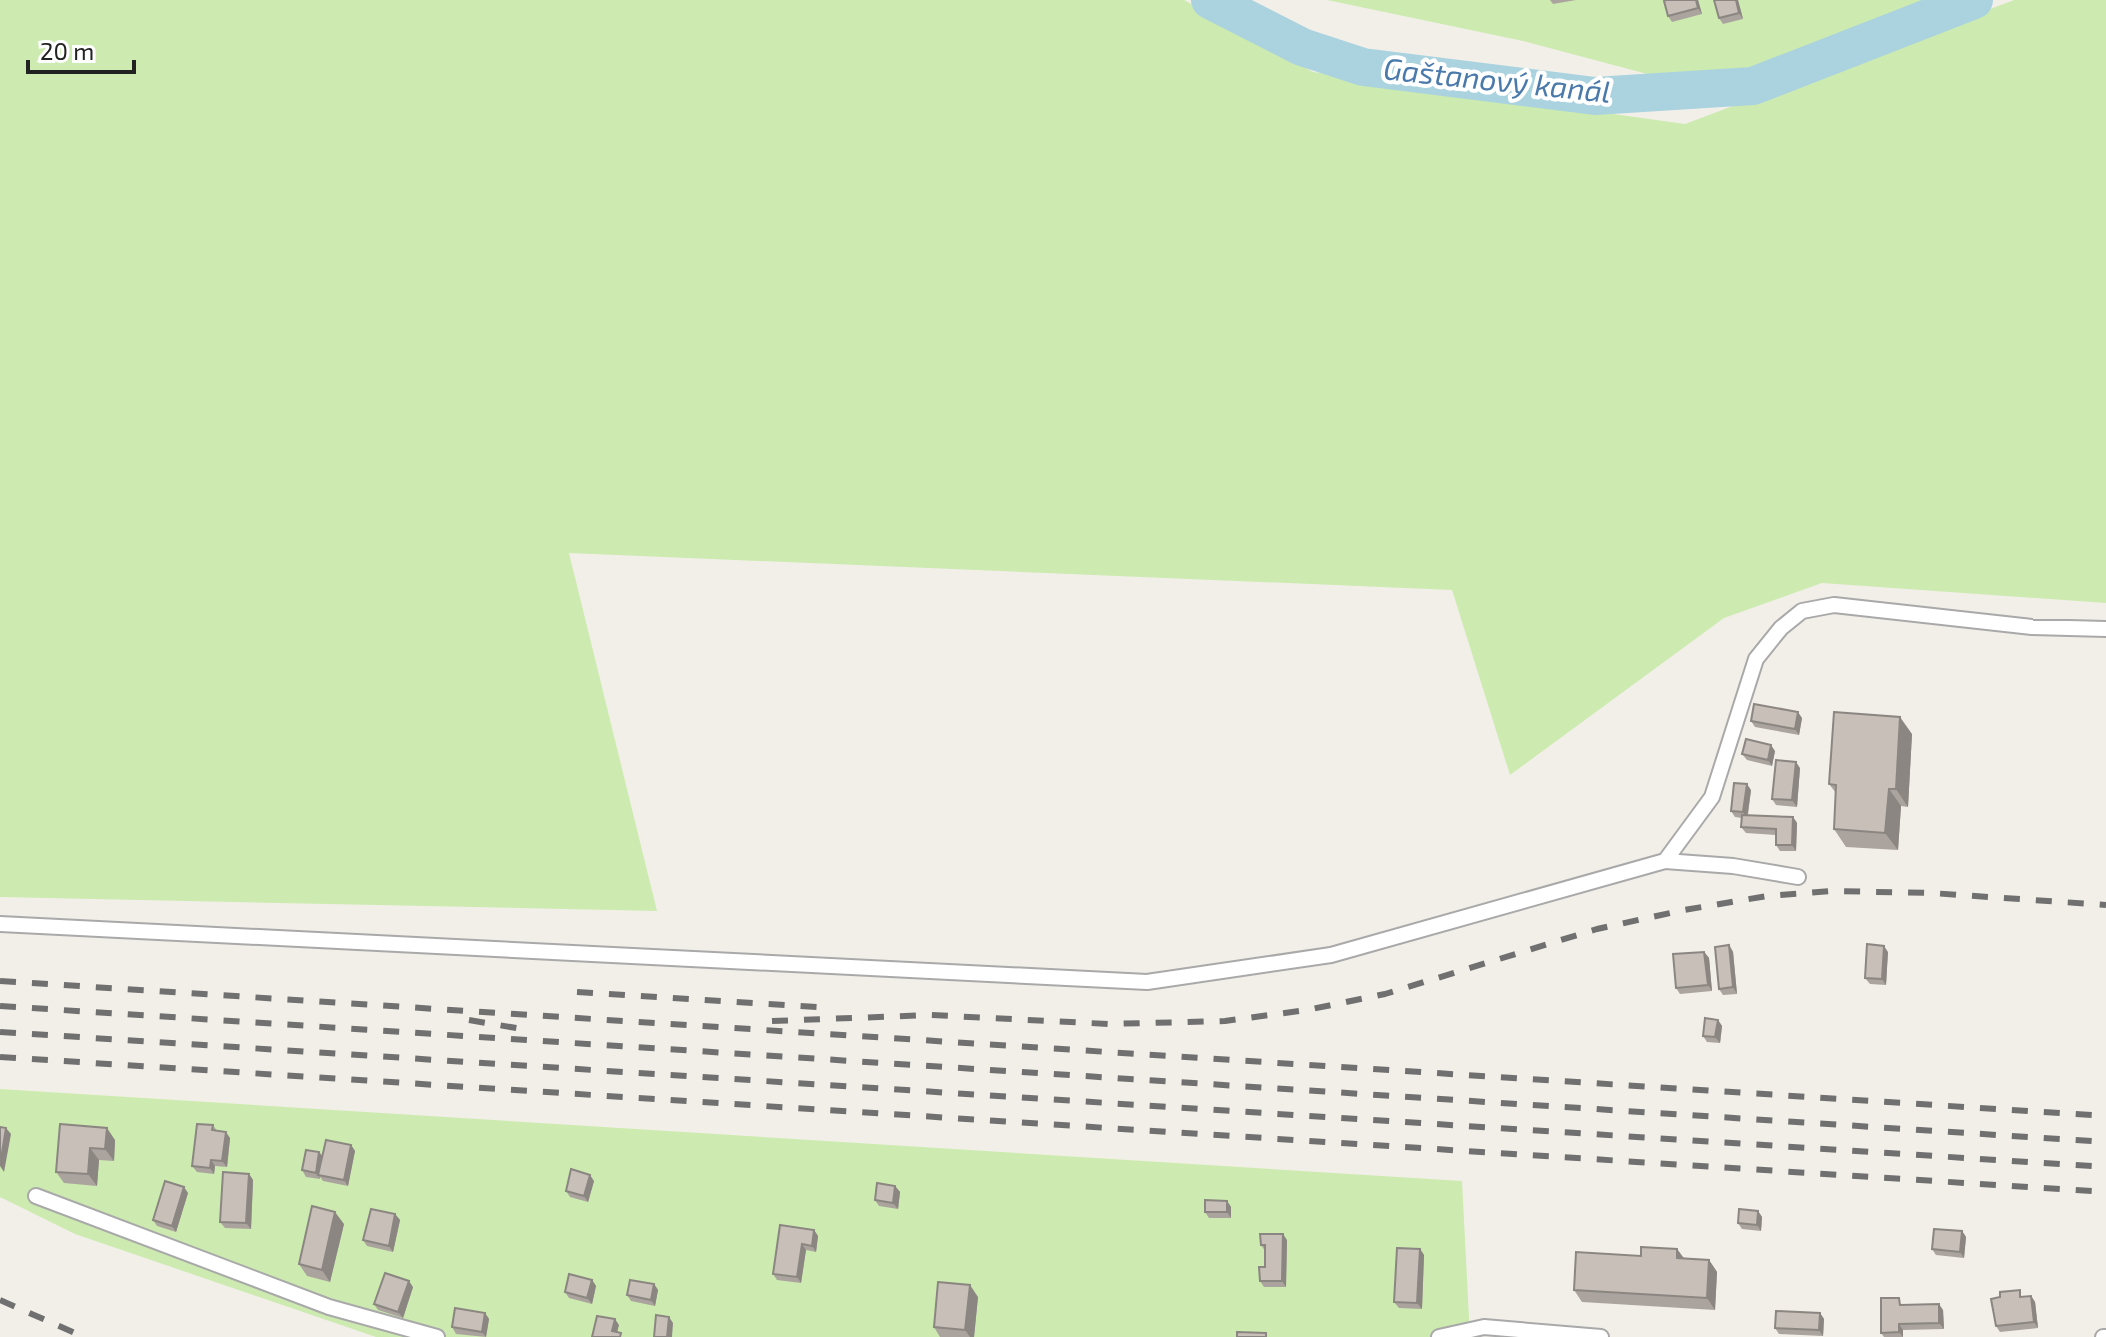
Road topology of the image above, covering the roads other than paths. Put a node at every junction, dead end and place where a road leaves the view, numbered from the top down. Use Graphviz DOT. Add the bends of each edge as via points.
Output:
graph roads {
  1 [pos="2106,629"];
  2 [pos="1665,861"];
  3 [pos="1798,877"];
  4 [pos="0,924"];
  5 [pos="36,1196"];
  6 [pos="437,1337"];
  7 [pos="1439,1337"];
  8 [pos="1601,1337"];
  1 -- 2 [label="lane" via="2032,627 1834,605 1802,611 1756,659 1712,797"];
  2 -- 3 [label="lane"];
  2 -- 4 [label="lane" via="1331,955 1147,982"];
  5 -- 6 [label="lane" via="329,1307"];
  7 -- 8 [label="lane" via="1484,1327"];
}
